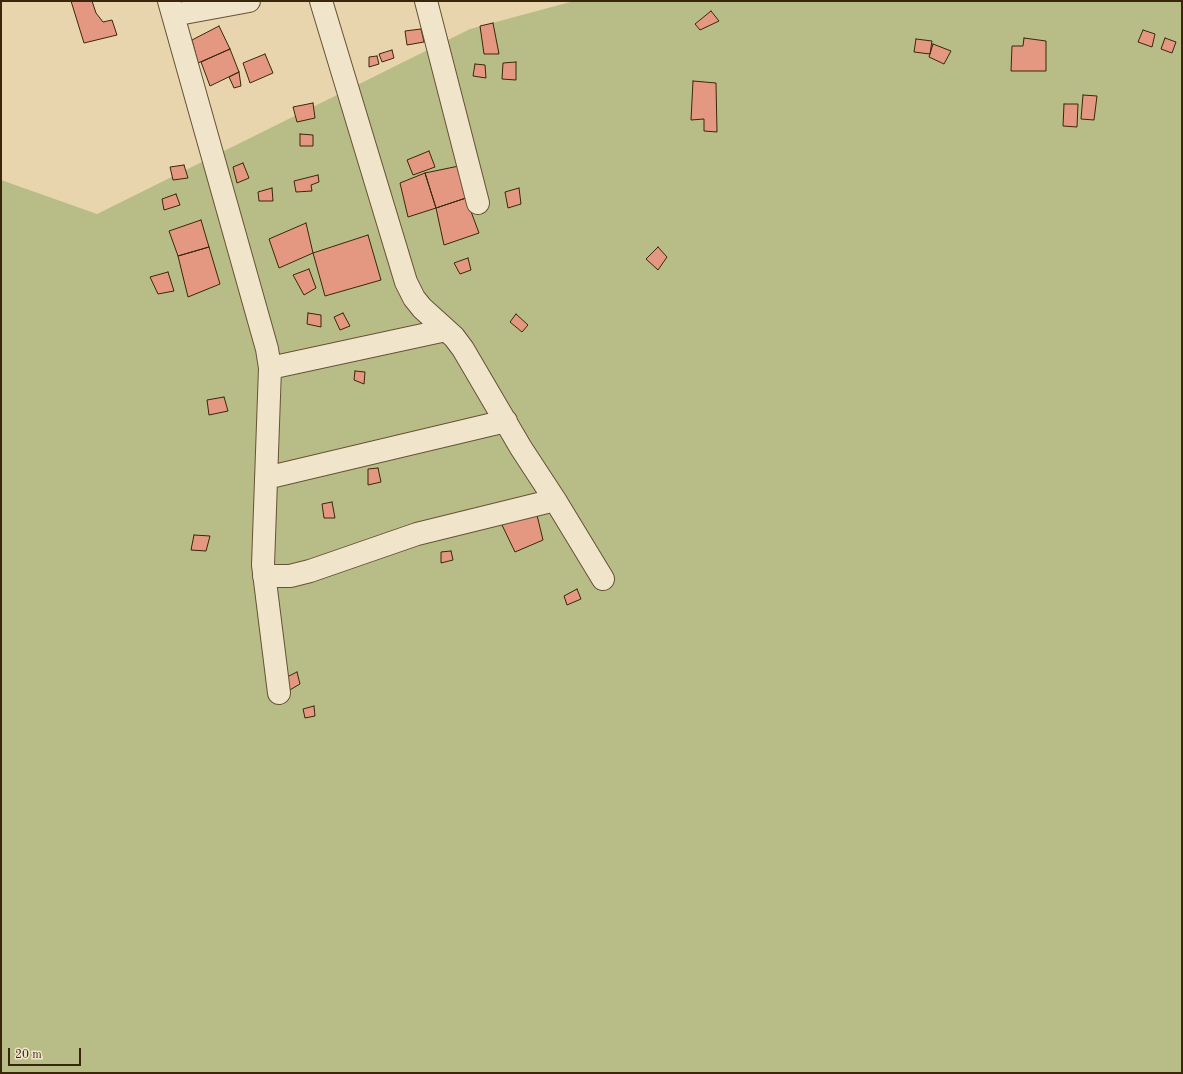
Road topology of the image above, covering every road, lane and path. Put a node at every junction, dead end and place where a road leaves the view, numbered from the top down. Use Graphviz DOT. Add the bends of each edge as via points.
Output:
graph roads {
  1 [pos="249,1"];
  2 [pos="321,1"];
  3 [pos="426,1"];
  4 [pos="171,8"];
  5 [pos="478,203"];
  6 [pos="446,330"];
  7 [pos="270,368"];
  8 [pos="506,421"];
  9 [pos="266,478"];
  10 [pos="555,500"];
  11 [pos="264,576"];
  12 [pos="603,579"];
  13 [pos="279,693"];
  1 -- 4 [label="street"];
  2 -- 6 [label="street" via="406,282 422,308"];
  3 -- 5 [label="street"];
  4 -- 7 [label="street" via="267,349"];
  6 -- 7 [label="street"];
  6 -- 8 [label="street" via="463,349"];
  7 -- 9 [label="street"];
  8 -- 9 [label="street"];
  8 -- 10 [label="street"];
  9 -- 11 [label="street"];
  10 -- 11 [label="street" via="417,534 310,571 290,576"];
  10 -- 12 [label="street"];
  11 -- 13 [label="street"];
}
